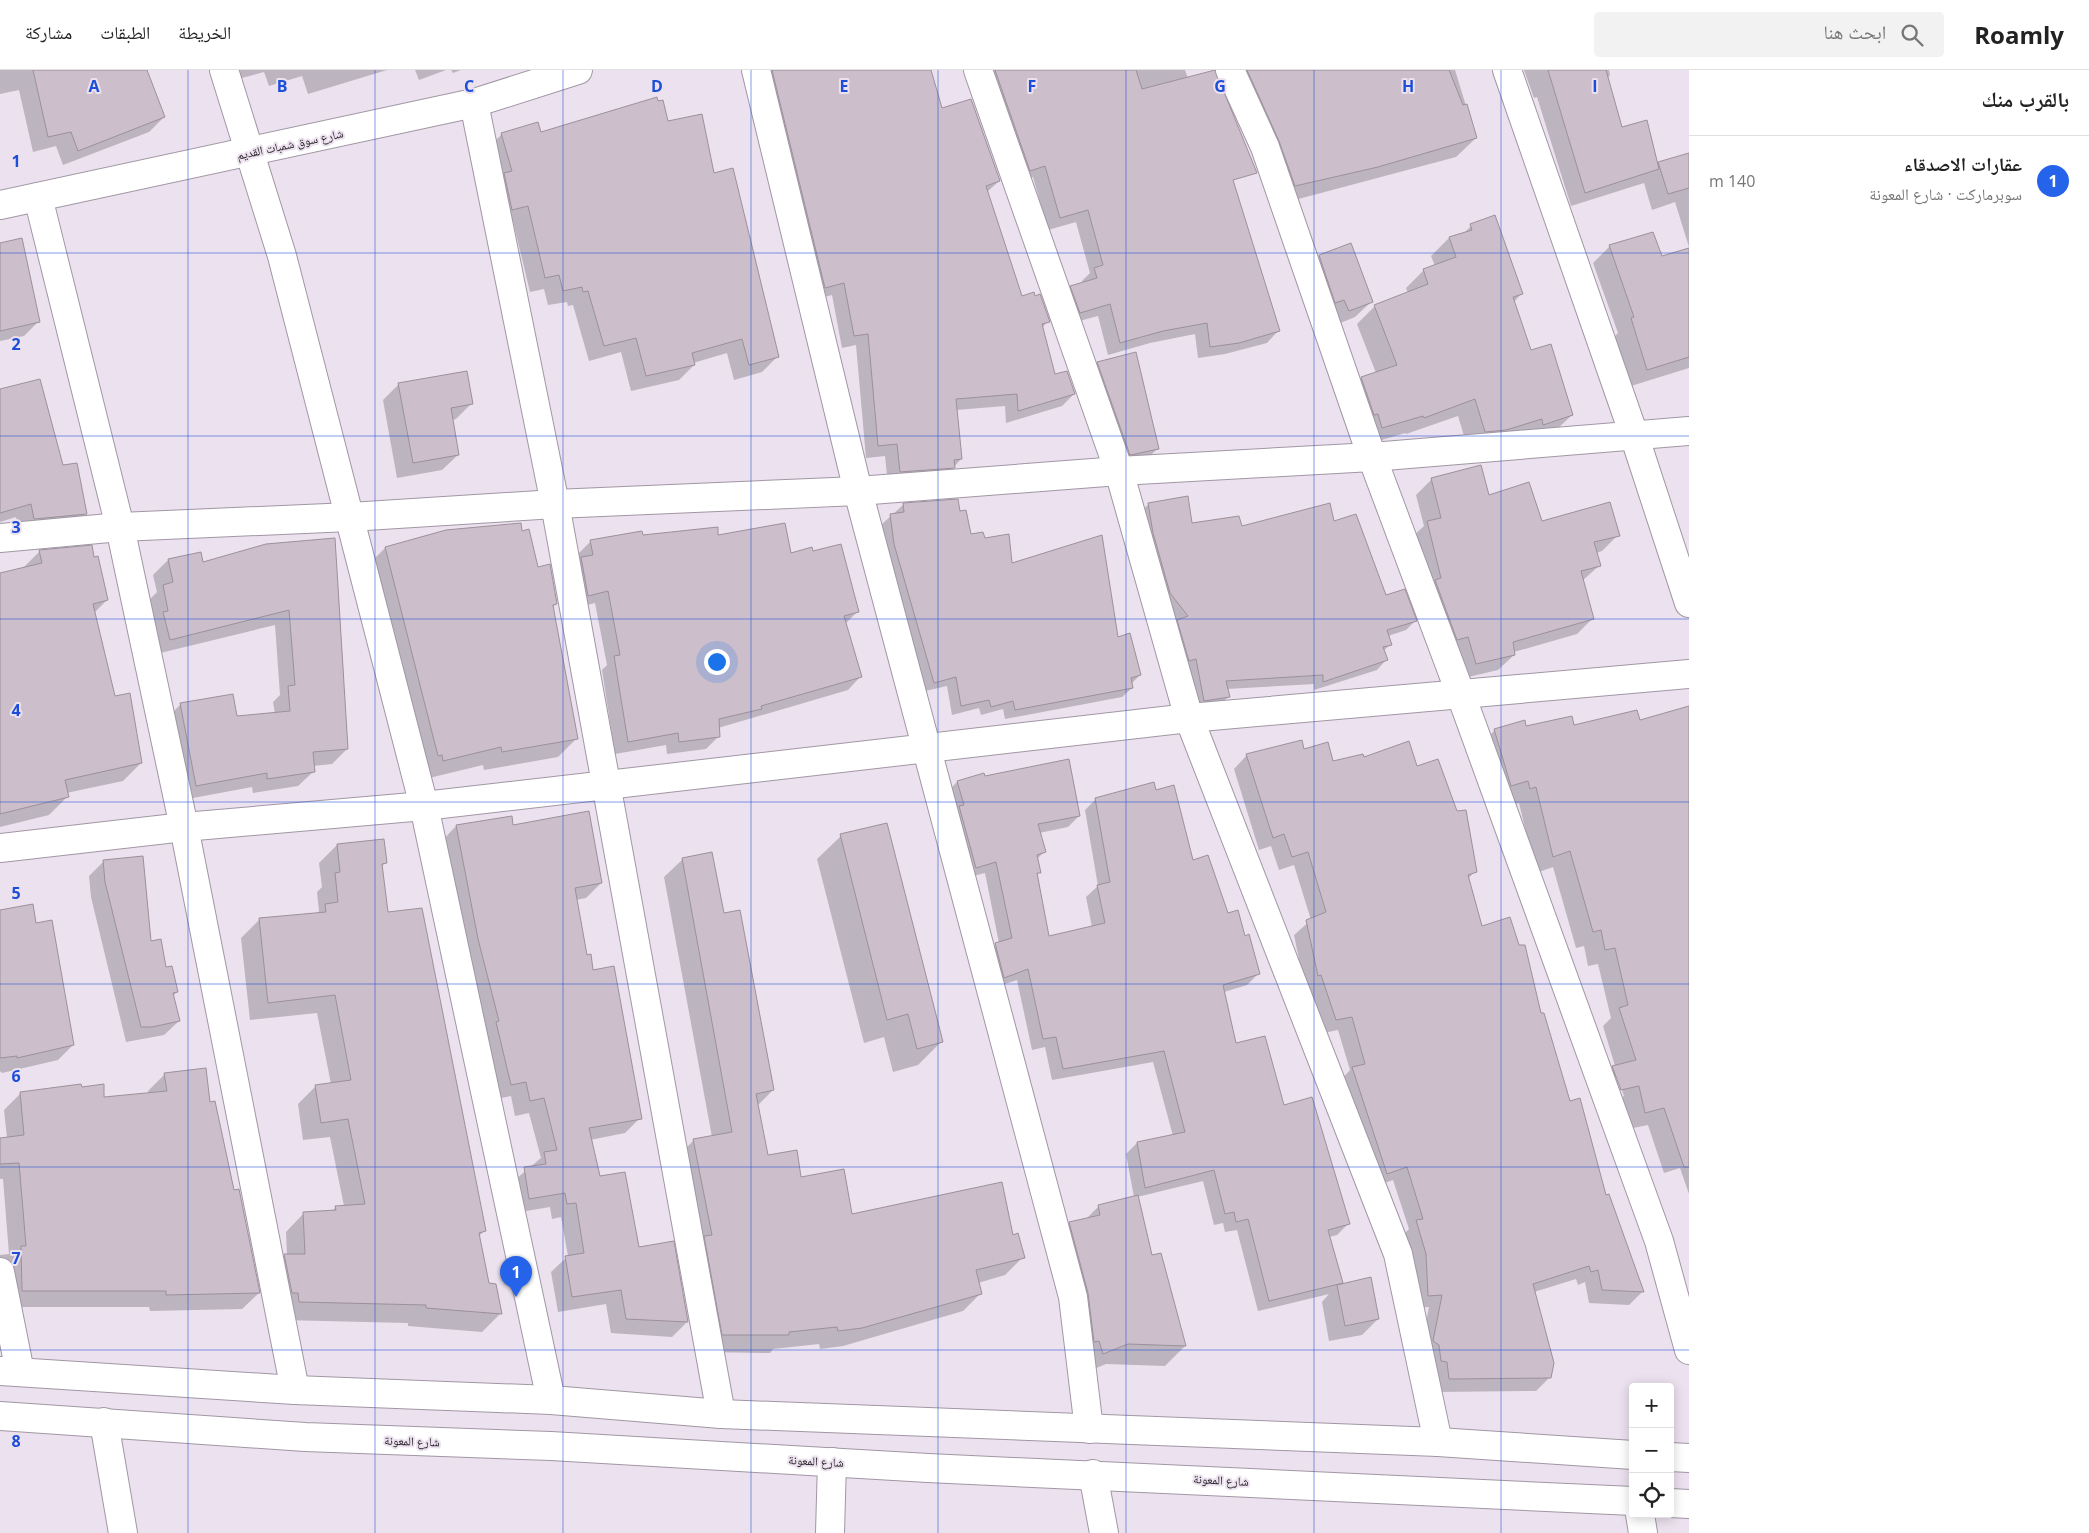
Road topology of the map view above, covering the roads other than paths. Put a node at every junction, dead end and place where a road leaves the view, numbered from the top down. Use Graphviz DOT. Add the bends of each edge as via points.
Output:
graph roads {
  1 [pos="224,70"];
  2 [pos="756,70"];
  3 [pos="978,70"];
  4 [pos="1230,70"];
  5 [pos="1507,70"];
  6 [pos="565,72"];
  7 [pos="474,103"];
  8 [pos="252,152"];
  9 [pos="38,197"];
  10 [pos="0,205"];
  11 [pos="1689,431"];
  12 [pos="1634,435"];
  13 [pos="1372,457"];
  14 [pos="1119,471"];
  15 [pos="858,491"];
  16 [pos="555,504"];
  17 [pos="350,517"];
  18 [pos="120,527"];
  19 [pos="0,538"];
  20 [pos="1689,603"];
  21 [pos="1689,674"];
  22 [pos="1461,695"];
  23 [pos="1189,718"];
  24 [pos="926,748"];
  25 [pos="607,785"];
  26 [pos="424,806"];
  27 [pos="184,827"];
  28 [pos="0,848"];
  29 [pos="0,1272"];
  30 [pos="1689,1350"];
  31 [pos="10,1372"];
  32 [pos="295,1390"];
  33 [pos="551,1400"];
  34 [pos="721,1414"];
  35 [pos="0,1416"];
  36 [pos="104,1422"];
  37 [pos="1089,1429"];
  38 [pos="1438,1442"];
  39 [pos="1629,1455"];
  40 [pos="1674,1457"];
  41 [pos="1689,1458"];
  42 [pos="832,1462"];
  43 [pos="1093,1474"];
  44 [pos="1629,1501"];
  45 [pos="1674,1503"];
  46 [pos="1689,1504"];
  47 [pos="1641,1518"];
  48 [pos="123,1533"];
  49 [pos="830,1533"];
  50 [pos="1104,1533"];
  51 [pos="1643,1533"];
  1 -- 8 [label="main road"];
  2 -- 15 [label="main road"];
  3 -- 14 [label="main road"];
  4 -- 13 [label="main road" via="1265,147"];
  5 -- 12 [label="main road"];
  6 -- 7 [label="main road, شارع سوق شمبات القديم"];
  7 -- 8 [label="main road, شارع سوق شمبات القديم"];
  7 -- 16 [label="main road"];
  8 -- 9 [label="main road, شارع سوق شمبات القديم"];
  8 -- 17 [label="main road"];
  9 -- 10 [label="main road, شارع سوق شمبات القديم"];
  9 -- 18 [label="main road"];
  11 -- 12 [label="main road"];
  12 -- 13 [label="main road"];
  12 -- 20 [label="main road"];
  13 -- 14 [label="main road"];
  13 -- 22 [label="main road"];
  14 -- 15 [label="main road"];
  14 -- 23 [label="main road"];
  15 -- 16 [label="main road"];
  15 -- 24 [label="main road"];
  16 -- 17 [label="main road"];
  16 -- 25 [label="main road"];
  17 -- 18 [label="main road"];
  17 -- 26 [label="main road"];
  18 -- 19 [label="main road"];
  18 -- 27 [label="main road"];
  21 -- 22 [label="main road"];
  22 -- 23 [label="main road"];
  22 -- 30 [label="main road" via="1659,1241"];
  23 -- 24 [label="main road"];
  23 -- 38 [label="main road" via="1398,1254"];
  24 -- 25 [label="main road"];
  24 -- 37 [label="main road" via="1073,1297"];
  25 -- 26 [label="main road"];
  25 -- 34 [label="main road"];
  26 -- 27 [label="main road"];
  26 -- 33 [label="main road"];
  27 -- 28 [label="main road"];
  27 -- 32 [label="main road"];
  29 -- 31 [label="main road"];
  31 -- 32 [label="main road"];
  32 -- 33 [label="main road"];
  33 -- 34 [label="main road"];
  34 -- 37 [label="main road"];
  35 -- 36 [label="main road, شارع المعونة"];
  36 -- 42 [label="main road, شارع المعونة" via="304,1437 550,1446"];
  36 -- 48 [label="main road"];
  37 -- 38 [label="main road"];
  38 -- 39 [label="main road"];
  40 -- 41 [label="main road"];
  42 -- 43 [label="main road, شارع المعونة"];
  42 -- 49 [label="main road"];
  43 -- 44 [label="main road, شارع المعونة"];
  43 -- 50 [label="main road"];
  45 -- 46 [label="main road"];
  47 -- 51 [label="main road"];
}
